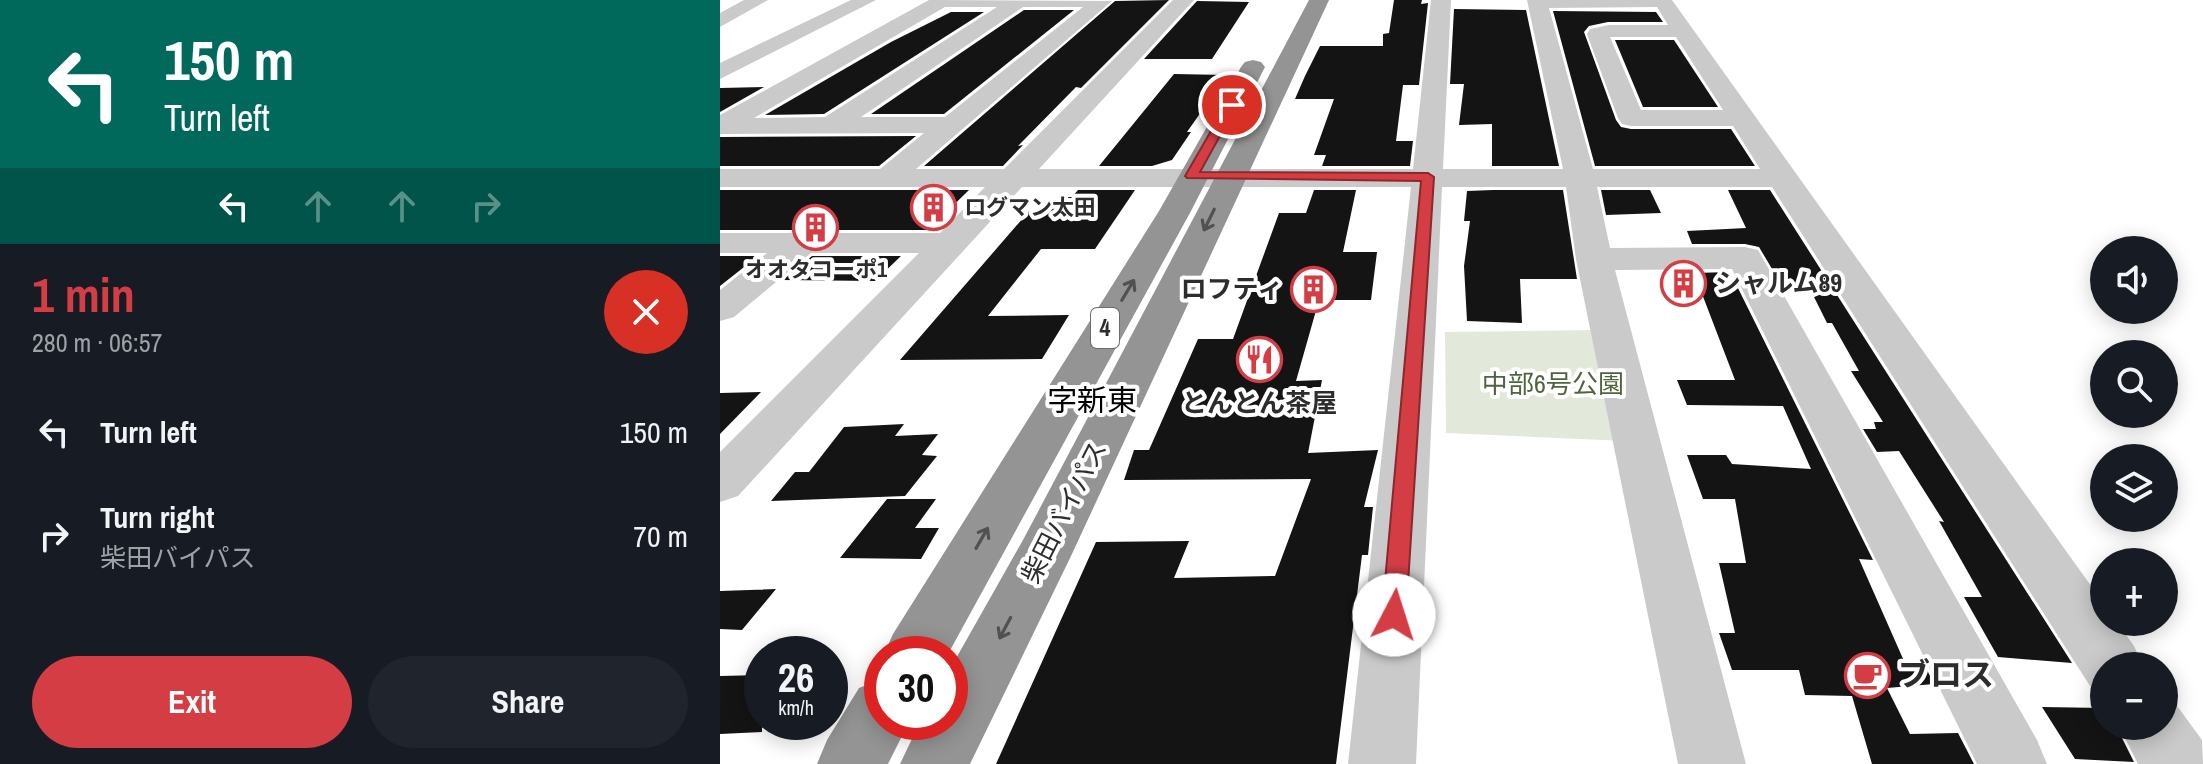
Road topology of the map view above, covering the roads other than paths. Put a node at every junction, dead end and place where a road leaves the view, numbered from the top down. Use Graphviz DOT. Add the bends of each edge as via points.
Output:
graph roads {
  1 [pos="758,0"];
  2 [pos="866,0"];
  3 [pos="942,0"];
  4 [pos="1184,0"];
  5 [pos="1294,0"];
  6 [pos="1319,0"];
  7 [pos="1441,0"];
  8 [pos="1019,1"];
  9 [pos="1103,1"];
  10 [pos="1537,1"];
  11 [pos="1662,1"];
  12 [pos="720,21"];
  13 [pos="1683,31"];
  14 [pos="766,49"];
  15 [pos="855,50"];
  16 [pos="1040,52"];
  17 [pos="1071,52"];
  18 [pos="1103,52"];
  19 [pos="1134,52"];
  20 [pos="720,72"];
  21 [pos="1743,118"];
  22 [pos="832,125"];
  23 [pos="952,125"];
  24 [pos="720,126"];
  25 [pos="1210,176"];
  26 [pos="1428,177"];
  27 [pos="1580,177"];
  28 [pos="720,178"];
  29 [pos="887,178"];
  30 [pos="1015,178"];
  31 [pos="1784,178"];
  32 [pos="720,243"];
  33 [pos="802,243"];
  34 [pos="951,243"];
  35 [pos="1594,259"];
  36 [pos="720,309"];
  37 [pos="720,483"];
  38 [pos="926,636"];
  39 [pos="2103,652"];
  40 [pos="865,740"];
  41 [pos="2162,740"];
  42 [pos="851,764"];
  43 [pos="934,764"];
  44 [pos="1382,764"];
  45 [pos="1712,764"];
  46 [pos="2013,764"];
  47 [pos="2178,764"];
  1 -- 12 [label="street"];
  2 -- 14 [label="street"];
  3 -- 8 [label="street"];
  3 -- 15 [label="street"];
  4 -- 19 [label="street"];
  5 -- 25 [label="highway, 柴田バイパス / 4"];
  6 -- 25 [label="highway, 柴田バイパス / 4"];
  7 -- 26 [label="street"];
  8 -- 9 [label="street"];
  8 -- 22 [label="street"];
  9 -- 16 [label="street"];
  10 -- 11 [label="street"];
  10 -- 27 [label="street"];
  11 -- 13 [label="street"];
  13 -- 21 [label="street"];
  13 -- 21 [label="street" via="1598,34 1631,118"];
  14 -- 15 [label="street"];
  14 -- 20 [label="street"];
  15 -- 24 [label="street"];
  16 -- 17 [label="street"];
  16 -- 23 [label="street"];
  18 -- 19 [label="street"];
  19 -- 30 [label="street"];
  21 -- 31 [label="street"];
  22 -- 23 [label="street"];
  22 -- 24 [label="street"];
  23 -- 29 [label="street"];
  25 -- 26 [label="street"];
  25 -- 30 [label="street"];
  38 -- 25 [label="highway, 柴田バイパス / 4, one-way" via="1175,211"];
  25 -- 43 [label="highway, 柴田バイパス / 4, one-way" via="1043,556"];
  26 -- 27 [label="street"];
  26 -- 44 [label="street"];
  27 -- 31 [label="street"];
  27 -- 35 [label="street"];
  28 -- 29 [label="street"];
  29 -- 30 [label="street"];
  30 -- 34 [label="street"];
  31 -- 39 [label="street"];
  32 -- 33 [label="street"];
  33 -- 34 [label="street"];
  33 -- 36 [label="street"];
  34 -- 37 [label="street"];
  35 -- 45 [label="street"];
  35 -- 46 [label="street" via="1745,258"];
  40 -- 42 [label="highway"];
  41 -- 47 [label="street"];
}
